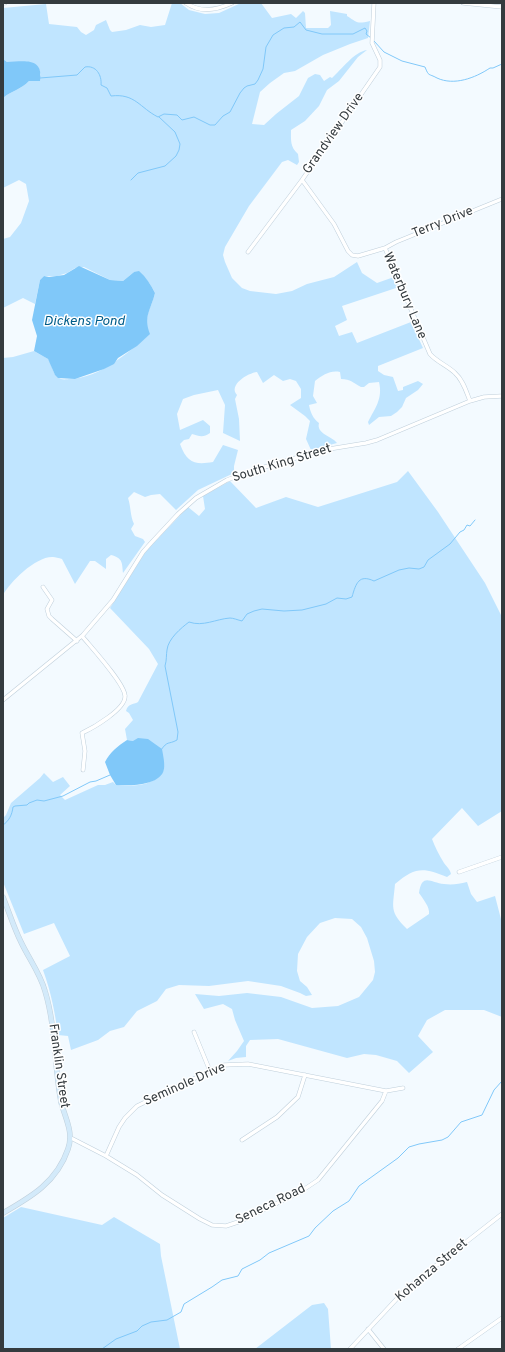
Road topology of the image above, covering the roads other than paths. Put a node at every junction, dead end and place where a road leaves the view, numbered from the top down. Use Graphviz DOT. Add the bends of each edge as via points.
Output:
graph roads {
  1 [pos="186,3"];
  2 [pos="232,3"];
  3 [pos="374,3"];
  4 [pos="463,3"];
  5 [pos="493,4"];
  6 [pos="502,7"];
  7 [pos="302,180"];
  8 [pos="502,199"];
  9 [pos="385,248"];
  10 [pos="248,252"];
  11 [pos="502,396"];
  12 [pos="470,401"];
  13 [pos="42,588"];
  14 [pos="82,636"];
  15 [pos="77,641"];
  16 [pos="3,700"];
  17 [pos="83,770"];
  18 [pos="502,857"];
  19 [pos="459,872"];
  20 [pos="3,897"];
  21 [pos="194,1032"];
  22 [pos="210,1071"];
  23 [pos="306,1075"];
  24 [pos="403,1088"];
  25 [pos="386,1092"];
  26 [pos="71,1138"];
  27 [pos="242,1140"];
  28 [pos="106,1156"];
  29 [pos="3,1213"];
  30 [pos="502,1214"];
  31 [pos="502,1318"];
  32 [pos="368,1329"];
  33 [pos="350,1349"];
  34 [pos="384,1349"];
  35 [pos="458,1349"];
  1 -- 2 [label="street" via="203,10 217,9"];
  3 -- 7 [label="street, Grandview Drive" via="372,43 380,60 380,67"];
  4 -- 5 [label="street"];
  5 -- 6 [label="street"];
  7 -- 9 [label="street, Waterbury Lane" via="334,224 352,255 358,256"];
  7 -- 10 [label="street, Grandview Drive"];
  8 -- 9 [label="street, Terry Drive"];
  9 -- 12 [label="street, Waterbury Lane" via="430,354 459,377"];
  11 -- 12 [label="street, South King Street"];
  12 -- 14 [label="street, South King Street" via="366,444 323,450 251,471 227,480 200,495 151,542 113,600"];
  13 -- 15 [label="street" via="52,600 47,609 49,616"];
  14 -- 15 [label="street, South King Street"];
  14 -- 17 [label="street" via="117,680 125,696 120,708 82,733 86,751"];
  15 -- 16 [label="street, South King Street"];
  18 -- 19 [label="street"];
  20 -- 26 [label="main road, Franklin Street" via="19,938 40,976 47,997 62,1103"];
  21 -- 22 [label="street"];
  22 -- 23 [label="street, Seminole Drive" via="224,1066 248,1064"];
  22 -- 28 [label="street, Seminole Drive" via="137,1106 119,1127"];
  23 -- 25 [label="street, Seminole Drive"];
  23 -- 27 [label="street" via="298,1097 277,1117"];
  24 -- 25 [label="street"];
  25 -- 28 [label="street, Seneca Road" via="382,1101 318,1180 300,1192 226,1226 200,1220"];
  26 -- 28 [label="street, Seneca Road"];
  26 -- 29 [label="main road" via="64,1158 48,1182 36,1193"];
  30 -- 32 [label="street, Kohanza Street" via="406,1289"];
  31 -- 35 [label="street"];
  32 -- 33 [label="street, Kohanza Street"];
  32 -- 34 [label="street"];
}
